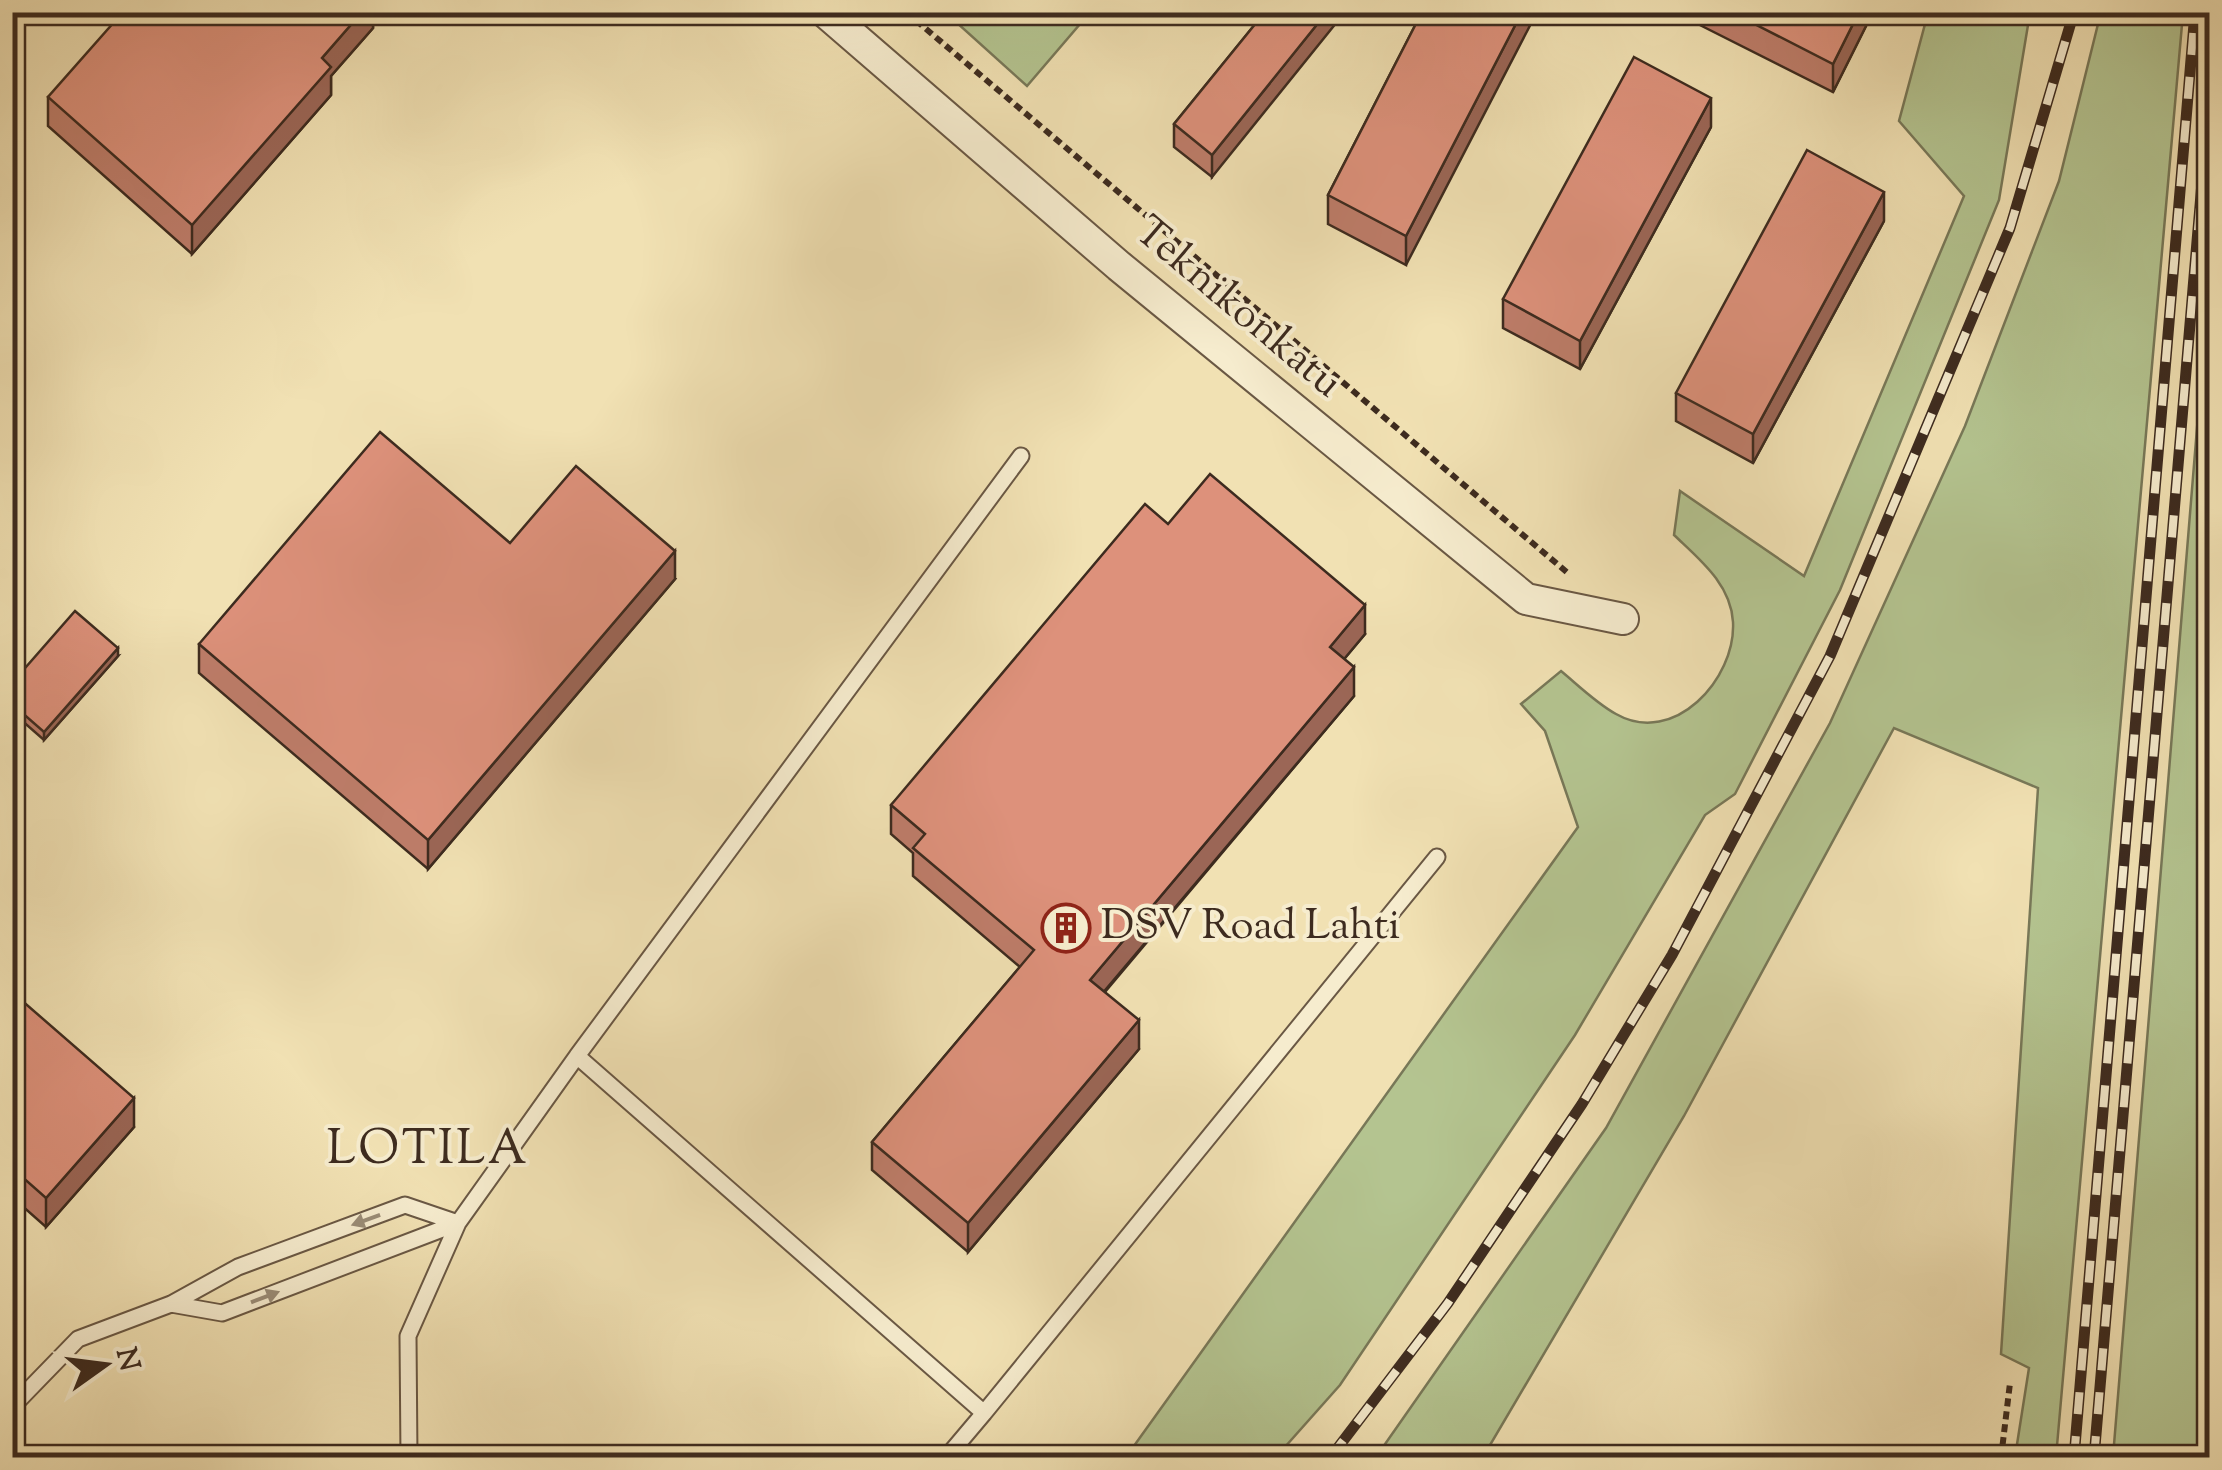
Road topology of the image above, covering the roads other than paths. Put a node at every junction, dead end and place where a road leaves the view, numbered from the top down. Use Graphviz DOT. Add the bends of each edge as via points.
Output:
graph roads {
  1 [pos="825,12"];
  2 [pos="1021,456"];
  3 [pos="1622,618"];
  4 [pos="1437,856"];
  5 [pos="576,1056"];
  6 [pos="458,1223"];
  7 [pos="171,1304"];
  8 [pos="12,1407"];
  9 [pos="984,1412"];
  10 [pos="409,1458"];
  11 [pos="946,1458"];
  1 -- 3 [label="street, Teknikonkatu" via="1119,266 1526,599"];
  2 -- 5 [label="lane"];
  4 -- 9 [label="lane"];
  5 -- 6 [label="lane"];
  5 -- 9 [label="lane"];
  7 -- 6 [label="lane, one-way" via="222,1313"];
  6 -- 7 [label="lane, one-way" via="404,1206 238,1267"];
  6 -- 10 [label="lane" via="408,1336"];
  7 -- 8 [label="lane" via="78,1339"];
  9 -- 11 [label="lane"];
}
